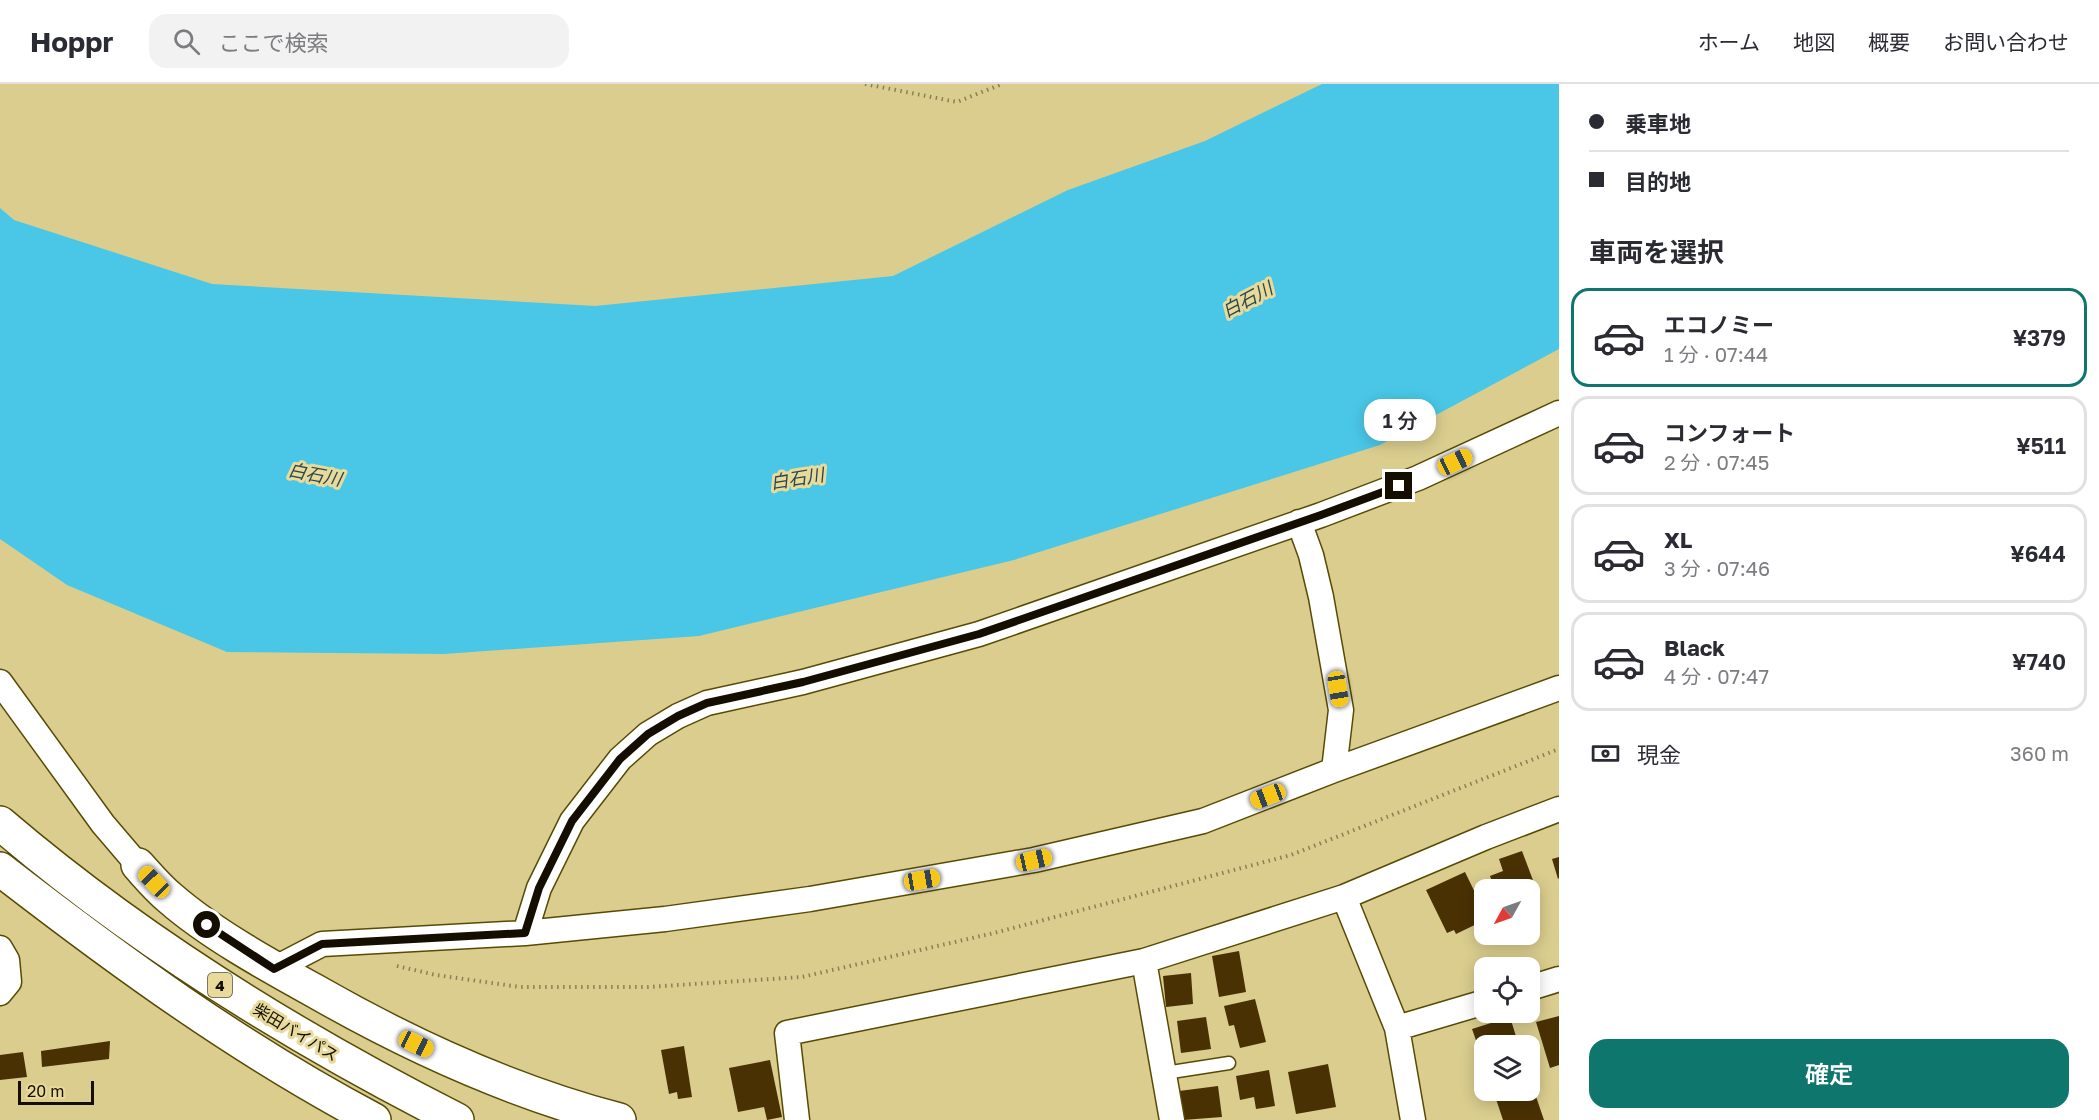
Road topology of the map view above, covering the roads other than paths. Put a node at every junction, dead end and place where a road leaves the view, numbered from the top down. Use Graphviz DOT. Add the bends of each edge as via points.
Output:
graph roads {
  1 [pos="1559,413"];
  2 [pos="1299,522"];
  3 [pos="0,682"];
  4 [pos="1559,688"];
  5 [pos="1334,770"];
  6 [pos="1559,809"];
  7 [pos="0,823"];
  8 [pos="138,865"];
  9 [pos="0,869"];
  10 [pos="1344,897"];
  11 [pos="525,933"];
  12 [pos="0,948"];
  13 [pos="1144,961"];
  14 [pos="274,969"];
  15 [pos="1559,979"];
  16 [pos="1540,985"];
  17 [pos="0,993"];
  18 [pos="1474,1005"];
  19 [pos="1397,1028"];
  20 [pos="1228,1063"];
  21 [pos="1165,1073"];
  22 [pos="374,1120"];
  23 [pos="457,1120"];
  24 [pos="619,1120"];
  25 [pos="797,1120"];
  26 [pos="1172,1120"];
  27 [pos="1413,1120"];
  1 -- 2 [label="street" via="1418,478"];
  2 -- 5 [label="street" via="1321,597 1341,710"];
  2 -- 11 [label="street" via="979,634 803,682 707,703 678,716 648,734 620,759 572,821 539,888"];
  3 -- 8 [label="street" via="103,824"];
  4 -- 5 [label="street"];
  5 -- 11 [label="street" via="1203,821 1034,860 810,899"];
  6 -- 10 [label="street"];
  7 -- 23 [label="main road, 柴田バイパス / 4" via="117,915 202,974 345,1061"];
  8 -- 14 [label="main road" via="170,898"];
  9 -- 22 [label="main road, 4" via="156,986 243,1043"];
  10 -- 13 [label="street"];
  10 -- 19 [label="street"];
  11 -- 14 [label="street" via="322,944"];
  12 -- 17 [label="street" via="7,960 9,982"];
  13 -- 21 [label="street"];
  13 -- 25 [label="street" via="787,1033"];
  14 -- 24 [label="main road" via="378,1027 472,1070 559,1103"];
  15 -- 16 [label="street"];
  18 -- 19 [label="street"];
  19 -- 27 [label="street"];
  20 -- 21 [label="lane"];
  21 -- 26 [label="street"];
}
